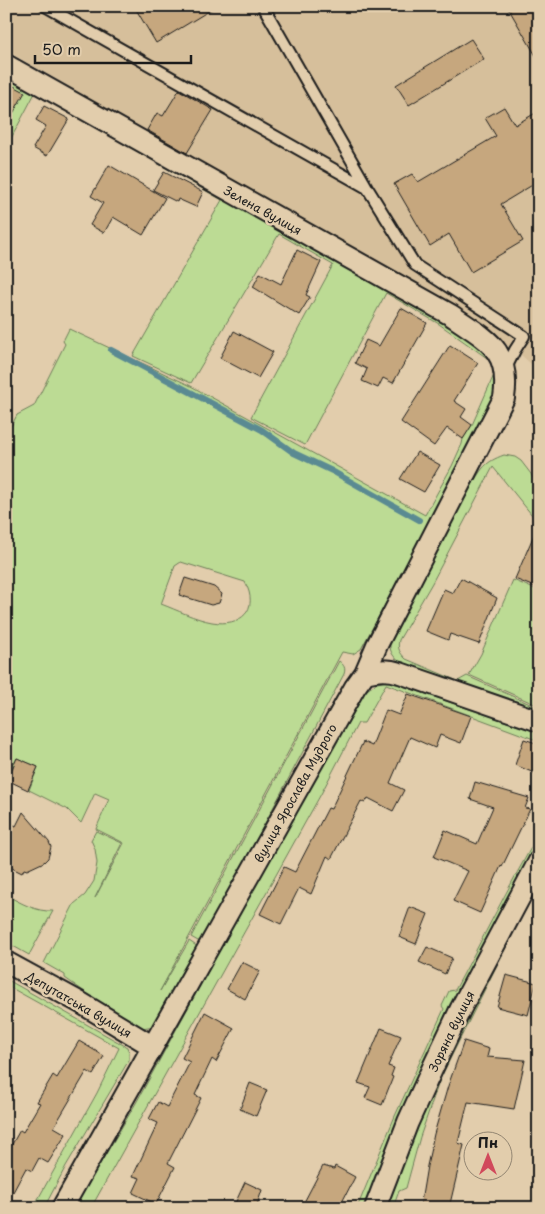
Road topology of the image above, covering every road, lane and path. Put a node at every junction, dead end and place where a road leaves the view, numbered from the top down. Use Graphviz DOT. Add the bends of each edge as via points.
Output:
graph roads {
  1 [pos="45,6"];
  2 [pos="263,6"];
  3 [pos="6,65"];
  4 [pos="368,189"];
  5 [pos="505,370"];
  6 [pos="365,672"];
  7 [pos="539,721"];
  8 [pos="539,861"];
  9 [pos="6,962"];
  10 [pos="152,1046"];
  11 [pos="62,1208"];
  12 [pos="376,1208"];
  1 -- 4 [label="lane"];
  2 -- 4 [label="lane"];
  3 -- 5 [label="street, Зелена вулиця" via="451,315 487,341 499,354"];
  4 -- 5 [label="lane" via="415,265 524,336"];
  5 -- 6 [label="street, вулиця Ярослава Мудрого" via="504,398"];
  6 -- 7 [label="street" via="400,672"];
  6 -- 10 [label="street, вулиця Ярослава Мудрого"];
  8 -- 12 [label="street, Зоряна вулиця" via="434,1064"];
  9 -- 10 [label="street, Депутатська вулиця"];
  10 -- 11 [label="street, вулиця Ярослава Мудрого"];
}
